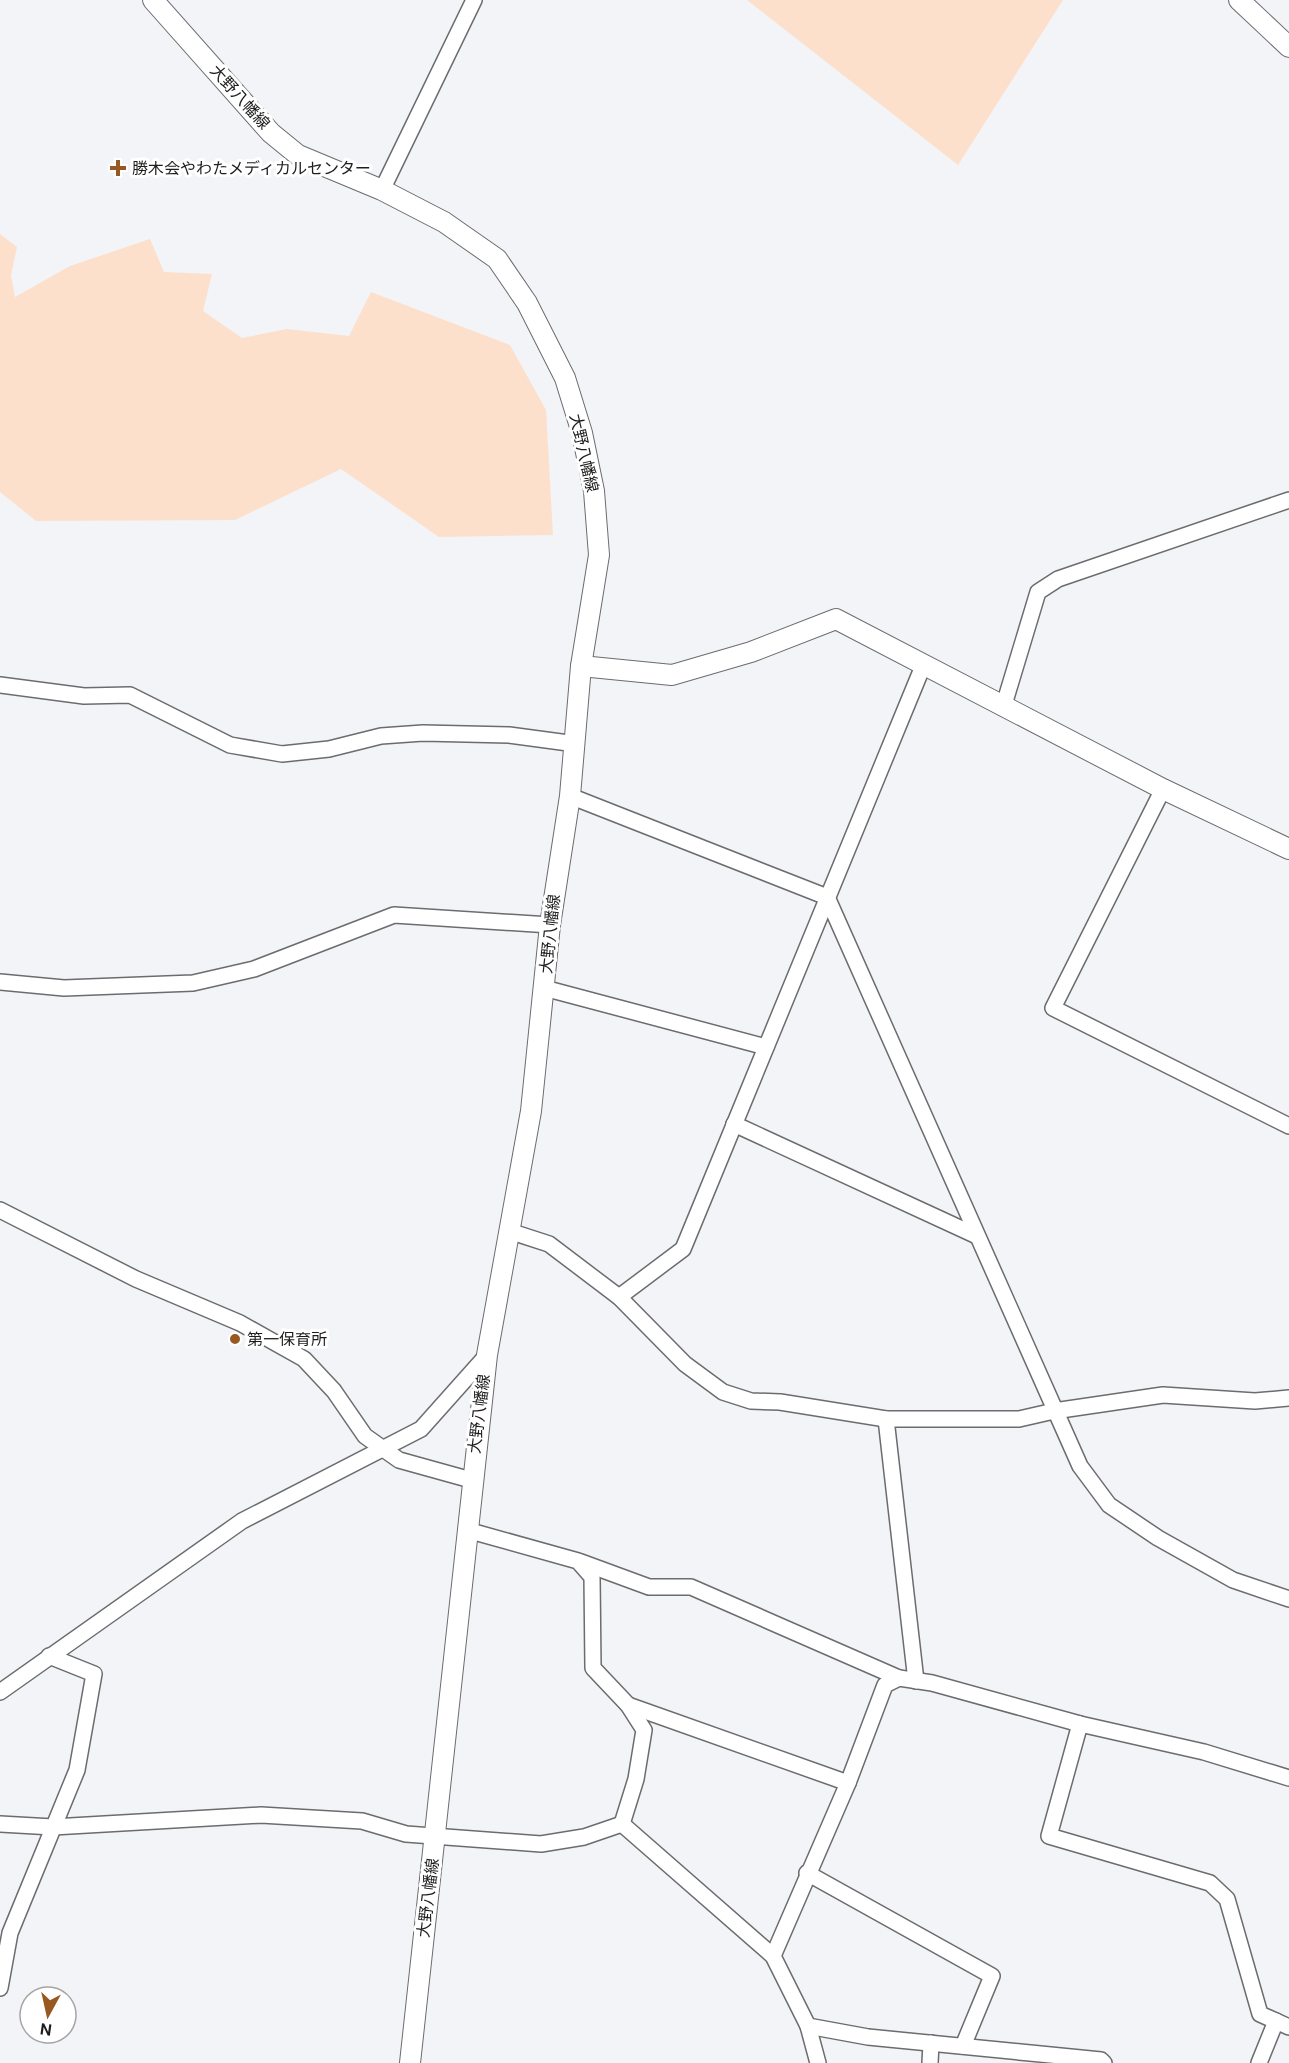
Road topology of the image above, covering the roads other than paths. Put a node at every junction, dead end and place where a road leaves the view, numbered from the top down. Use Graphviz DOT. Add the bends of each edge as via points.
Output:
graph roads {
  1 [pos="153,0"];
  2 [pos="474,0"];
  3 [pos="1239,0"];
  4 [pos="1289,47"];
  5 [pos="382,190"];
  6 [pos="1289,500"];
  7 [pos="581,666"];
  8 [pos="923,666"];
  9 [pos="0,685"];
  10 [pos="1003,708"];
  11 [pos="576,744"];
  12 [pos="1163,789"];
  13 [pos="570,796"];
  14 [pos="1289,849"];
  15 [pos="827,897"];
  16 [pos="550,925"];
  17 [pos="0,982"];
  18 [pos="544,988"];
  19 [pos="766,1047"];
  20 [pos="734,1124"];
  21 [pos="1289,1126"];
  22 [pos="0,1210"];
  23 [pos="509,1231"];
  24 [pos="977,1236"];
  25 [pos="619,1297"];
  26 [pos="487,1355"];
  27 [pos="1289,1398"];
  28 [pos="1054,1411"];
  29 [pos="886,1419"];
  30 [pos="381,1448"];
  31 [pos="471,1480"];
  32 [pos="467,1530"];
  33 [pos="578,1561"];
  34 [pos="1289,1599"];
  35 [pos="49,1656"];
  36 [pos="899,1678"];
  37 [pos="916,1681"];
  38 [pos="0,1692"];
  39 [pos="628,1705"];
  40 [pos="1080,1724"];
  41 [pos="1289,1778"];
  42 [pos="848,1783"];
  43 [pos="0,1824"];
  44 [pos="622,1824"];
  45 [pos="53,1827"];
  46 [pos="436,1836"];
  47 [pos="807,1873"];
  48 [pos="773,1956"];
  49 [pos="0,1988"];
  50 [pos="1282,2024"];
  51 [pos="808,2026"];
  52 [pos="931,2043"];
  53 [pos="963,2046"];
  54 [pos="1018,2057"];
  55 [pos="410,2063"];
  56 [pos="818,2063"];
  57 [pos="930,2063"];
  58 [pos="1104,2063"];
  59 [pos="1259,2063"];
  1 -- 5 [label="main road, 大野八幡線" via="271,132 298,155"];
  2 -- 5 [label="street"];
  3 -- 4 [label="main road"];
  5 -- 7 [label="main road, 大野八幡線" via="444,222 497,259 527,303 565,378 594,491 598,555"];
  6 -- 10 [label="street" via="1058,579 1038,592"];
  7 -- 8 [label="main road" via="672,675 751,652 836,619"];
  7 -- 11 [label="main road, 大野八幡線"];
  8 -- 10 [label="main road"];
  8 -- 15 [label="street"];
  9 -- 11 [label="street" via="84,696 130,695 230,746 282,754 329,749 381,736 423,733 509,735"];
  10 -- 12 [label="main road"];
  11 -- 13 [label="main road, 大野八幡線"];
  12 -- 14 [label="main road"];
  12 -- 21 [label="street" via="1053,1008"];
  13 -- 15 [label="street"];
  13 -- 16 [label="main road, 大野八幡線"];
  15 -- 19 [label="street"];
  15 -- 24 [label="street"];
  16 -- 17 [label="street" via="394,915 254,969 193,983 64,988"];
  16 -- 18 [label="main road, 大野八幡線"];
  18 -- 19 [label="street"];
  18 -- 23 [label="main road, 大野八幡線" via="531,1111"];
  19 -- 20 [label="street"];
  20 -- 24 [label="street"];
  20 -- 25 [label="street" via="683,1249"];
  22 -- 30 [label="street" via="136,1279 240,1323 304,1359 334,1391 365,1436"];
  23 -- 25 [label="street" via="549,1244"];
  23 -- 26 [label="main road, 大野八幡線"];
  24 -- 28 [label="street"];
  25 -- 29 [label="street" via="685,1364 723,1392 751,1401"];
  26 -- 30 [label="street" via="421,1429"];
  26 -- 31 [label="main road, 大野八幡線"];
  27 -- 28 [label="street" via="1255,1401 1163,1395"];
  28 -- 29 [label="street" via="1019,1419"];
  28 -- 34 [label="street" via="1080,1466 1109,1505 1233,1580"];
  29 -- 37 [label="street"];
  30 -- 31 [label="street" via="399,1460"];
  30 -- 35 [label="street" via="242,1521"];
  31 -- 32 [label="main road, 大野八幡線"];
  32 -- 33 [label="street"];
  32 -- 46 [label="main road, 大野八幡線"];
  33 -- 36 [label="street" via="649,1587 691,1587"];
  33 -- 39 [label="street" via="592,1577 593,1668"];
  35 -- 38 [label="street"];
  35 -- 45 [label="street" via="94,1674 77,1770"];
  36 -- 37 [label="street"];
  36 -- 42 [label="street" via="885,1685"];
  37 -- 40 [label="street"];
  39 -- 42 [label="street"];
  39 -- 44 [label="street" via="644,1730 636,1779"];
  40 -- 41 [label="street" via="1204,1752"];
  40 -- 50 [label="street" via="1049,1836 1210,1883 1227,1899 1260,2014"];
  42 -- 47 [label="street"];
  43 -- 45 [label="street"];
  44 -- 46 [label="street" via="584,1838 541,1844"];
  44 -- 48 [label="street"];
  45 -- 46 [label="street" via="261,1815 362,1821 406,1834"];
  45 -- 49 [label="street" via="10,1933"];
  46 -- 55 [label="main road, 大野八幡線"];
  47 -- 48 [label="street"];
  47 -- 53 [label="street" via="992,1976"];
  48 -- 51 [label="street"];
  50 -- 59 [label="street"];
  51 -- 52 [label="street"];
  51 -- 56 [label="street"];
  52 -- 53 [label="street"];
  52 -- 57 [label="street"];
  53 -- 54 [label="street"];
  54 -- 58 [label="street"];
}
